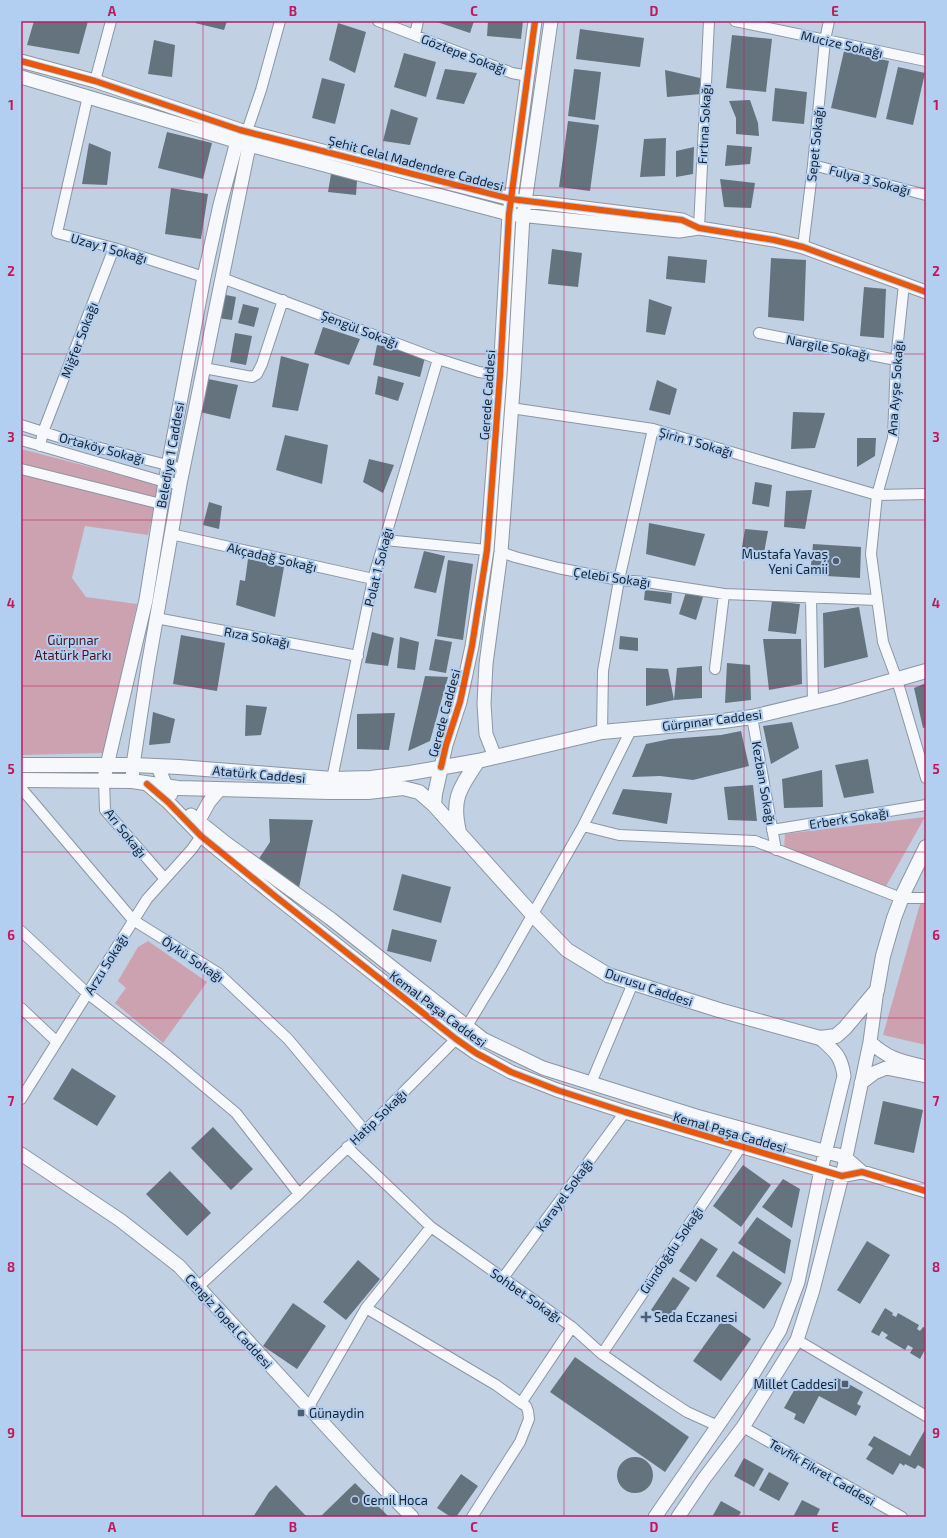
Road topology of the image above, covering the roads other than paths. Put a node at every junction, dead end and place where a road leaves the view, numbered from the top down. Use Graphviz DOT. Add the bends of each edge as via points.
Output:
graph roads {
  1 [pos="111,21"];
  2 [pos="280,21"];
  3 [pos="378,21"];
  4 [pos="418,21"];
  5 [pos="535,21"];
  6 [pos="551,21"];
  7 [pos="709,21"];
  8 [pos="735,21"];
  9 [pos="829,21"];
  10 [pos="415,36"];
  11 [pos="825,40"];
  12 [pos="21,61"];
  13 [pos="926,61"];
  14 [pos="528,76"];
  15 [pos="543,76"];
  16 [pos="21,77"];
  17 [pos="95,81"];
  18 [pos="88,96"];
  19 [pos="245,136"];
  20 [pos="813,164"];
  21 [pos="926,195"];
  22 [pos="511,199"];
  23 [pos="524,201"];
  24 [pos="510,214"];
  25 [pos="523,216"];
  26 [pos="698,228"];
  27 [pos="803,247"];
  28 [pos="114,248"];
  29 [pos="204,277"];
  30 [pos="222,278"];
  31 [pos="904,284"];
  32 [pos="926,292"];
  33 [pos="283,300"];
  34 [pos="759,333"];
  35 [pos="438,358"];
  36 [pos="896,360"];
  37 [pos="204,368"];
  38 [pos="500,375"];
  39 [pos="514,376"];
  40 [pos="511,408"];
  41 [pos="21,425"];
  42 [pos="652,429"];
  43 [pos="43,432"];
  44 [pos="21,440"];
  45 [pos="40,446"];
  46 [pos="168,466"];
  47 [pos="21,469"];
  48 [pos="183,469"];
  49 [pos="164,482"];
  50 [pos="180,484"];
  51 [pos="926,494"];
  52 [pos="878,495"];
  53 [pos="161,504"];
  54 [pos="171,534"];
  55 [pos="385,540"];
  56 [pos="487,550"];
  57 [pos="501,552"];
  58 [pos="373,579"];
  59 [pos="619,580"];
  60 [pos="724,594"];
  61 [pos="811,598"];
  62 [pos="877,600"];
  63 [pos="156,618"];
  64 [pos="358,656"];
  65 [pos="715,669"];
  66 [pos="926,671"];
  67 [pos="897,680"];
  68 [pos="813,702"];
  69 [pos="752,717"];
  70 [pos="631,730"];
  71 [pos="602,732"];
  72 [pos="495,757"];
  73 [pos="478,761"];
  74 [pos="21,765"];
  75 [pos="132,765"];
  76 [pos="107,766"];
  77 [pos="158,766"];
  78 [pos="441,767"];
  79 [pos="926,778"];
  80 [pos="332,779"];
  81 [pos="21,780"];
  82 [pos="104,780"];
  83 [pos="132,781"];
  84 [pos="147,784"];
  85 [pos="166,786"];
  86 [pos="21,788"];
  87 [pos="220,789"];
  88 [pos="434,804"];
  89 [pos="926,805"];
  90 [pos="198,822"];
  91 [pos="583,826"];
  92 [pos="772,830"];
  93 [pos="460,832"];
  94 [pos="201,836"];
  95 [pos="926,847"];
  96 [pos="776,850"];
  97 [pos="165,879"];
  98 [pos="902,898"];
  99 [pos="926,898"];
  100 [pos="533,915"];
  101 [pos="133,920"];
  102 [pos="21,931"];
  103 [pos="633,983"];
  104 [pos="877,990"];
  105 [pos="87,993"];
  106 [pos="21,1008"];
  107 [pos="467,1026"];
  108 [pos="820,1038"];
  109 [pos="456,1039"];
  110 [pos="57,1042"];
  111 [pos="870,1042"];
  112 [pos="926,1066"];
  113 [pos="926,1076"];
  114 [pos="591,1083"];
  115 [pos="861,1083"];
  116 [pos="21,1099"];
  117 [pos="625,1112"];
  118 [pos="365,1131"];
  119 [pos="347,1147"];
  120 [pos="741,1147"];
  121 [pos="825,1152"];
  122 [pos="21,1154"];
  123 [pos="845,1157"];
  124 [pos="821,1170"];
  125 [pos="862,1172"];
  126 [pos="842,1176"];
  127 [pos="926,1191"];
  128 [pos="299,1194"];
  129 [pos="431,1227"];
  130 [pos="503,1278"];
  131 [pos="198,1287"];
  132 [pos="366,1308"];
  133 [pos="572,1327"];
  134 [pos="780,1330"];
  135 [pos="797,1340"];
  136 [pos="602,1354"];
  137 [pos="521,1403"];
  138 [pos="308,1408"];
  139 [pos="926,1416"];
  140 [pos="718,1426"];
  141 [pos="743,1427"];
  142 [pos="887,1513"];
  143 [pos="412,1517"];
  144 [pos="472,1517"];
  145 [pos="655,1517"];
  146 [pos="678,1517"];
  147 [pos="902,1517"];
  1 -- 17 [label="street"];
  2 -- 19 [label="street"];
  3 -- 10 [label="street, Göztepe Sokağı"];
  4 -- 10 [label="street"];
  5 -- 14 [label="street, Gerede Caddesi"];
  6 -- 15 [label="street, Gerede Caddesi"];
  7 -- 26 [label="street, Fırtına Sokağı"];
  8 -- 11 [label="street, Mucize Sokağı"];
  9 -- 11 [label="street, Sepet Sokağı"];
  10 -- 14 [label="street, Göztepe Sokağı"];
  11 -- 13 [label="street, Mucize Sokağı"];
  11 -- 20 [label="street, Sepet Sokağı"];
  12 -- 17 [label="street, Şehit Celal Madendere Caddesi"];
  14 -- 15 [label="street"];
  14 -- 22 [label="street, Gerede Caddesi"];
  15 -- 23 [label="street, Gerede Caddesi"];
  16 -- 18 [label="street, Şehit Celal Madendere Caddesi"];
  17 -- 19 [label="street, Şehit Celal Madendere Caddesi"];
  18 -- 19 [label="street, Şehit Celal Madendere Caddesi"];
  18 -- 28 [label="street, Uzay 1 Sokağı" via="57,234"];
  19 -- 22 [label="street, Şehit Celal Madendere Caddesi"];
  19 -- 24 [label="street, Şehit Celal Madendere Caddesi"];
  19 -- 29 [label="street, Belediye 1 Caddesi" via="220,205"];
  19 -- 30 [label="street, Belediye 1 Caddesi"];
  20 -- 21 [label="street, Fulya 3 Sokağı"];
  20 -- 27 [label="street, Sepet Sokağı"];
  22 -- 23 [label="street, Şehit Celal Madendere Caddesi"];
  22 -- 24 [label="street, Gerede Caddesi"];
  23 -- 25 [label="street, Gerede Caddesi"];
  23 -- 26 [label="street, Şehit Celal Madendere Caddesi" via="682,220"];
  24 -- 25 [label="street, Şehit Celal Madendere Caddesi"];
  24 -- 38 [label="street, Gerede Caddesi"];
  25 -- 26 [label="street, Şehit Celal Madendere Caddesi" via="679,231"];
  25 -- 39 [label="street, Gerede Caddesi"];
  26 -- 27 [label="street, Şehit Celal Madendere Caddesi"];
  27 -- 31 [label="street, Şehit Celal Madendere Caddesi"];
  28 -- 29 [label="street, Uzay 1 Sokağı"];
  28 -- 43 [label="street, Miğfer Sokağı"];
  29 -- 46 [label="street, Belediye 1 Caddesi"];
  30 -- 33 [label="street, Şengül Sokağı"];
  30 -- 37 [label="street, Belediye 1 Caddesi"];
  31 -- 32 [label="street, Şehit Celal Madendere Caddesi"];
  31 -- 36 [label="street, Ana Ayşe Sokağı"];
  33 -- 35 [label="street, Şengül Sokağı"];
  33 -- 37 [label="street" via="257,374 252,378"];
  34 -- 36 [label="street, Nargile Sokağı"];
  35 -- 38 [label="street, Şengül Sokağı" via="479,372"];
  35 -- 55 [label="street, Polat 1 Sokağı"];
  36 -- 52 [label="street, Ana Ayşe Sokağı" via="893,438"];
  37 -- 48 [label="street, Belediye 1 Caddesi"];
  38 -- 39 [label="street"];
  38 -- 56 [label="street, Gerede Caddesi"];
  39 -- 40 [label="street, Gerede Caddesi"];
  40 -- 42 [label="street, Şirin 1 Sokağı"];
  40 -- 57 [label="street, Gerede Caddesi"];
  41 -- 43 [label="street, Ortaköy Sokağı"];
  42 -- 52 [label="street, Şirin 1 Sokağı"];
  42 -- 59 [label="street"];
  43 -- 45 [label="street, Miğfer Sokağı"];
  43 -- 46 [label="street, Ortaköy Sokağı"];
  44 -- 45 [label="street, Ortaköy Sokağı"];
  45 -- 49 [label="street, Ortaköy Sokağı"];
  46 -- 48 [label="street, Ortaköy Sokağı"];
  46 -- 49 [label="street, Belediye 1 Caddesi"];
  47 -- 53 [label="street"];
  48 -- 50 [label="street, Belediye 1 Caddesi"];
  49 -- 50 [label="street, Ortaköy Sokağı"];
  49 -- 53 [label="street, Belediye 1 Caddesi"];
  50 -- 54 [label="street, Belediye 1 Caddesi"];
  51 -- 52 [label="street, Şirin 1 Sokağı"];
  52 -- 62 [label="street, Ana Ayşe Sokağı" via="870,554"];
  53 -- 76 [label="street, Belediye 1 Caddesi" via="146,600"];
  54 -- 58 [label="street, Akçadağ Sokağı"];
  54 -- 63 [label="street, Belediye 1 Caddesi"];
  55 -- 56 [label="street"];
  55 -- 58 [label="street, Polat 1 Sokağı"];
  56 -- 57 [label="street"];
  56 -- 78 [label="street, Gerede Caddesi" via="472,646 460,702"];
  57 -- 59 [label="street, Çelebi Sokağı" via="558,568"];
  57 -- 72 [label="street, Gerede Caddesi" via="486,664 484,704 486,734"];
  58 -- 64 [label="street, Polat 1 Sokağı"];
  59 -- 60 [label="street, Çelebi Sokağı"];
  59 -- 71 [label="street" via="603,671"];
  60 -- 61 [label="street, Çelebi Sokağı"];
  60 -- 65 [label="street"];
  61 -- 62 [label="street, Çelebi Sokağı"];
  61 -- 68 [label="street"];
  62 -- 67 [label="street, Ana Ayşe Sokağı" via="883,642"];
  63 -- 64 [label="street, Rıza Sokağı"];
  63 -- 75 [label="street, Belediye 1 Caddesi"];
  64 -- 80 [label="street, Polat 1 Sokağı"];
  66 -- 67 [label="main road, Gürpınar Caddesi"];
  67 -- 68 [label="main road, Gürpınar Caddesi"];
  67 -- 79 [label="street, Ana Ayşe Sokağı"];
  68 -- 69 [label="main road, Gürpınar Caddesi"];
  69 -- 70 [label="main road, Gürpınar Caddesi"];
  69 -- 92 [label="street, Kezban Sokağı"];
  70 -- 71 [label="main road, Gürpınar Caddesi"];
  70 -- 91 [label="street"];
  71 -- 72 [label="main road, Gürpınar Caddesi"];
  72 -- 73 [label="main road, Atatürk Caddesi"];
  73 -- 78 [label="main road, Atatürk Caddesi"];
  73 -- 93 [label="main road" via="463,782 458,795 456,809"];
  74 -- 76 [label="main road, Atatürk Caddesi"];
  75 -- 76 [label="main road, Atatürk Caddesi"];
  75 -- 77 [label="main road, Atatürk Caddesi"];
  75 -- 83 [label="street, Belediye 1 Caddesi"];
  76 -- 82 [label="street, Belediye 1 Caddesi"];
  77 -- 80 [label="main road, Atatürk Caddesi"];
  77 -- 85 [label="street, Kemal Paşa Caddesi"];
  78 -- 80 [label="main road, Atatürk Caddesi" via="371,778"];
  78 -- 88 [label="main road"];
  81 -- 82 [label="main road, Atatürk Caddesi"];
  82 -- 83 [label="main road, Atatürk Caddesi"];
  82 -- 97 [label="street, Arı Sokağı" via="105,810"];
  83 -- 84 [label="main road, Atatürk Caddesi"];
  84 -- 85 [label="main road, Atatürk Caddesi"];
  84 -- 94 [label="street, Kemal Paşa Caddesi"];
  85 -- 87 [label="main road, Atatürk Caddesi"];
  85 -- 90 [label="street, Kemal Paşa Caddesi" via="172,796"];
  86 -- 101 [label="street, Öykü Sokağı"];
  87 -- 88 [label="main road, Atatürk Caddesi" via="368,792 403,788 419,792"];
  87 -- 90 [label="street"];
  88 -- 93 [label="main road, Atatürk Caddesi"];
  89 -- 92 [label="street, Erberk Sokağı"];
  90 -- 94 [label="street"];
  90 -- 107 [label="street, Kemal Paşa Caddesi" via="331,919"];
  91 -- 96 [label="street" via="619,835 755,841"];
  91 -- 100 [label="street"];
  92 -- 96 [label="street, Kezban Sokağı"];
  93 -- 100 [label="main road, Durusu Caddesi"];
  94 -- 97 [label="street, Arzu Sokağı"];
  94 -- 109 [label="street, Kemal Paşa Caddesi"];
  95 -- 98 [label="main road"];
  96 -- 98 [label="street"];
  97 -- 101 [label="street, Arzu Sokağı"];
  98 -- 99 [label="street"];
  98 -- 104 [label="main road" via="883,956"];
  100 -- 103 [label="main road, Durusu Caddesi" via="567,950 608,975"];
  100 -- 107 [label="street"];
  101 -- 105 [label="street, Arzu Sokağı"];
  101 -- 118 [label="street, Öykü Sokağı" via="218,973 288,1039"];
  102 -- 105 [label="street"];
  103 -- 108 [label="main road, Durusu Caddesi"];
  103 -- 114 [label="street"];
  104 -- 108 [label="main road" via="846,1028 836,1036"];
  104 -- 111 [label="street"];
  105 -- 110 [label="street, Arzu Sokağı"];
  105 -- 128 [label="street" via="236,1113"];
  106 -- 110 [label="street"];
  107 -- 109 [label="street"];
  107 -- 114 [label="street, Kemal Paşa Caddesi" via="483,1039 543,1068"];
  108 -- 121 [label="street" via="839,1056 844,1076"];
  109 -- 117 [label="street, Kemal Paşa Caddesi" via="511,1072"];
  109 -- 118 [label="street, Hatip Sokağı"];
  110 -- 116 [label="street, Arzu Sokağı"];
  111 -- 112 [label="street" via="896,1060"];
  111 -- 115 [label="street"];
  113 -- 115 [label="street" via="886,1068 874,1072"];
  114 -- 121 [label="street, Kemal Paşa Caddesi"];
  115 -- 123 [label="street"];
  117 -- 120 [label="street, Kemal Paşa Caddesi"];
  117 -- 130 [label="street, Karayel Sokağı"];
  118 -- 119 [label="street, Hatip Sokağı"];
  119 -- 128 [label="street, Hatip Sokağı"];
  119 -- 129 [label="street, Sohbet Sokağı"];
  120 -- 124 [label="street, Kemal Paşa Caddesi"];
  120 -- 136 [label="street, Gündoğdu Sokağı"];
  121 -- 123 [label="street, Kemal Paşa Caddesi"];
  121 -- 124 [label="street"];
  122 -- 131 [label="street, Cengiz Topel Caddesi" via="120,1220 179,1266"];
  123 -- 125 [label="street, Kemal Paşa Caddesi"];
  123 -- 126 [label="street"];
  124 -- 126 [label="street, Kemal Paşa Caddesi"];
  124 -- 134 [label="street" via="798,1282"];
  125 -- 126 [label="street, Kemal Paşa Caddesi"];
  125 -- 127 [label="street"];
  126 -- 135 [label="street" via="813,1290"];
  128 -- 131 [label="street, Hatip Sokağı"];
  129 -- 130 [label="street, Sohbet Sokağı"];
  129 -- 132 [label="street"];
  130 -- 133 [label="street, Sohbet Sokağı"];
  131 -- 138 [label="street, Cengiz Topel Caddesi"];
  132 -- 137 [label="street" via="496,1385"];
  132 -- 138 [label="street"];
  133 -- 136 [label="street, Sohbet Sokağı"];
  133 -- 137 [label="street"];
  134 -- 135 [label="street"];
  134 -- 140 [label="street"];
  135 -- 139 [label="street"];
  135 -- 141 [label="street"];
  136 -- 140 [label="street, Sohbet Sokağı" via="687,1412"];
  137 -- 144 [label="street" via="526,1406 529,1420 520,1442"];
  138 -- 143 [label="street, Cengiz Topel Caddesi"];
  140 -- 145 [label="street"];
  141 -- 142 [label="street, Tevfik Fikret Caddesi"];
  141 -- 146 [label="street"];
  142 -- 147 [label="street, Tevfik Fikret Caddesi"];
}
